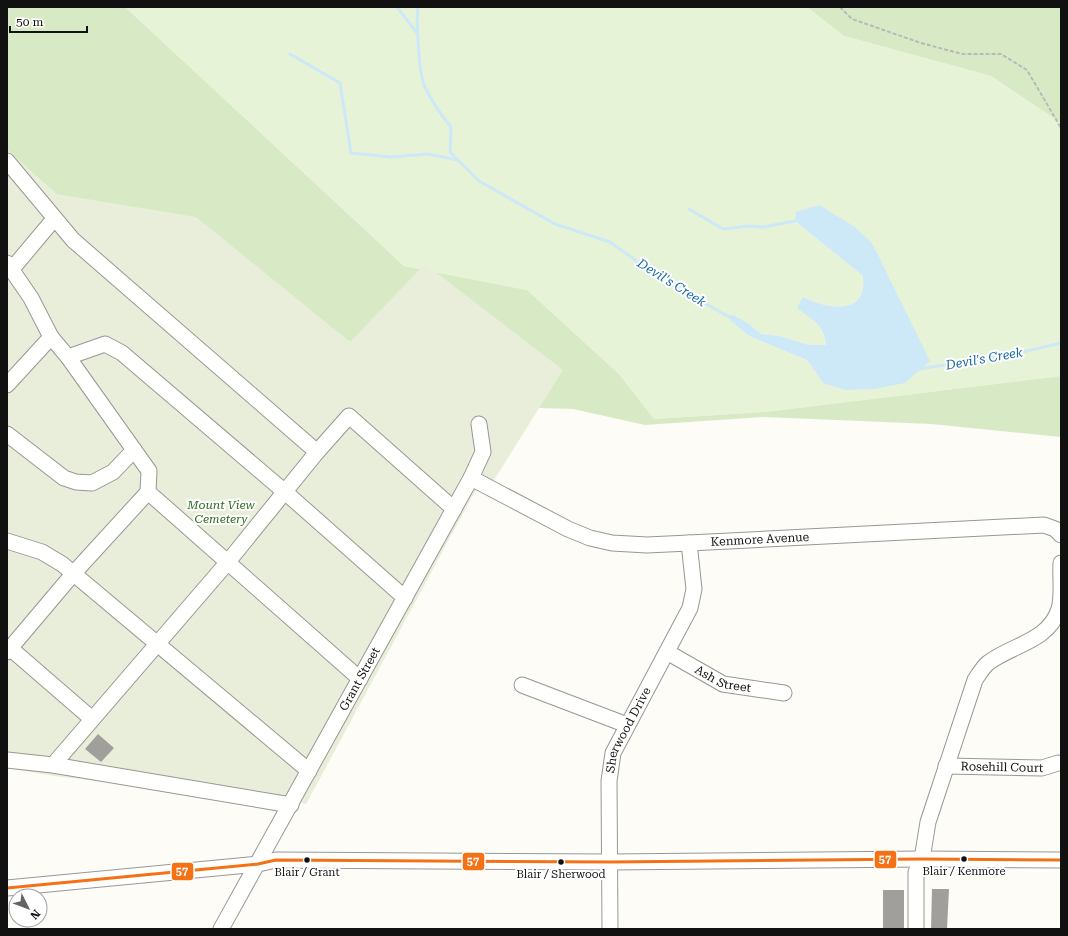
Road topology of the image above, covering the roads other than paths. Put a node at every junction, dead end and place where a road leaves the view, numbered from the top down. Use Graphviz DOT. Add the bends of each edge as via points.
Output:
graph roads {
  1 [pos="7,161"];
  2 [pos="54,219"];
  3 [pos="9,266"];
  4 [pos="51,337"];
  5 [pos="68,357"];
  6 [pos="7,385"];
  7 [pos="479,424"];
  8 [pos="7,434"];
  9 [pos="134,450"];
  10 [pos="317,452"];
  11 [pos="471,478"];
  12 [pos="148,492"];
  13 [pos="285,492"];
  14 [pos="454,509"];
  15 [pos="1061,535"];
  16 [pos="7,542"];
  17 [pos="689,543"];
  18 [pos="227,563"];
  19 [pos="1061,563"];
  20 [pos="73,574"];
  21 [pos="405,598"];
  22 [pos="157,644"];
  23 [pos="9,650"];
  24 [pos="667,652"];
  25 [pos="360,679"];
  26 [pos="522,685"];
  27 [pos="784,693"];
  28 [pos="92,719"];
  29 [pos="627,724"];
  30 [pos="7,760"];
  31 [pos="1058,764"];
  32 [pos="53,765"];
  33 [pos="946,766"];
  34 [pos="309,771"];
  35 [pos="291,805"];
  36 [pos="922,859"];
  37 [pos="1061,860"];
  38 [pos="611,862"];
  39 [pos="258,864"];
  40 [pos="7,888"];
  41 [pos="221,929"];
  42 [pos="610,929"];
  43 [pos="916,929"];
  1 -- 2 [label="street"];
  2 -- 3 [label="street"];
  2 -- 10 [label="street" via="106,270"];
  3 -- 4 [label="street" via="31,298"];
  4 -- 5 [label="street"];
  4 -- 6 [label="street"];
  5 -- 9 [label="street"];
  5 -- 13 [label="street" via="105,344 122,353"];
  7 -- 11 [label="street, Grant Street" via="483,452"];
  8 -- 9 [label="street" via="64,478 76,482 92,483 113,472"];
  9 -- 12 [label="street" via="149,471"];
  10 -- 13 [label="street"];
  10 -- 14 [label="street" via="349,416"];
  11 -- 14 [label="street, Grant Street"];
  11 -- 17 [label="street, Kenmore Avenue" via="590,538 612,543 647,545"];
  12 -- 18 [label="street"];
  12 -- 20 [label="street"];
  13 -- 18 [label="street"];
  13 -- 21 [label="street"];
  14 -- 21 [label="street, Grant Street"];
  15 -- 17 [label="street, Kenmore Avenue" via="1055,529 1044,525"];
  16 -- 20 [label="street" via="42,552"];
  17 -- 24 [label="street, Sherwood Drive" via="693,595 690,608"];
  18 -- 22 [label="street"];
  18 -- 25 [label="street"];
  19 -- 33 [label="street" via="1059,608 1050,627 1038,637 1000,655 983,669 975,680"];
  20 -- 22 [label="street"];
  20 -- 23 [label="street"];
  21 -- 25 [label="street, Grant Street"];
  22 -- 28 [label="street"];
  22 -- 34 [label="street"];
  23 -- 28 [label="street"];
  24 -- 27 [label="street, Ash Street" via="723,684"];
  24 -- 29 [label="street, Sherwood Drive"];
  25 -- 34 [label="street, Grant Street"];
  26 -- 29 [label="street"];
  28 -- 32 [label="street"];
  29 -- 38 [label="street, Sherwood Drive" via="613,753 609,781"];
  30 -- 32 [label="street"];
  31 -- 33 [label="street, Rosehill Court" via="1042,768"];
  32 -- 35 [label="street"];
  33 -- 36 [label="street" via="928,822"];
  34 -- 35 [label="street, Grant Street"];
  35 -- 39 [label="street, Grant Street"];
  36 -- 37 [label="street"];
  36 -- 38 [label="street"];
  36 -- 43 [label="street" via="916,872"];
  38 -- 39 [label="street" via="276,860"];
  38 -- 42 [label="street, Sherwood Drive"];
  39 -- 40 [label="street"];
  39 -- 41 [label="street, Grant Street"];
}
